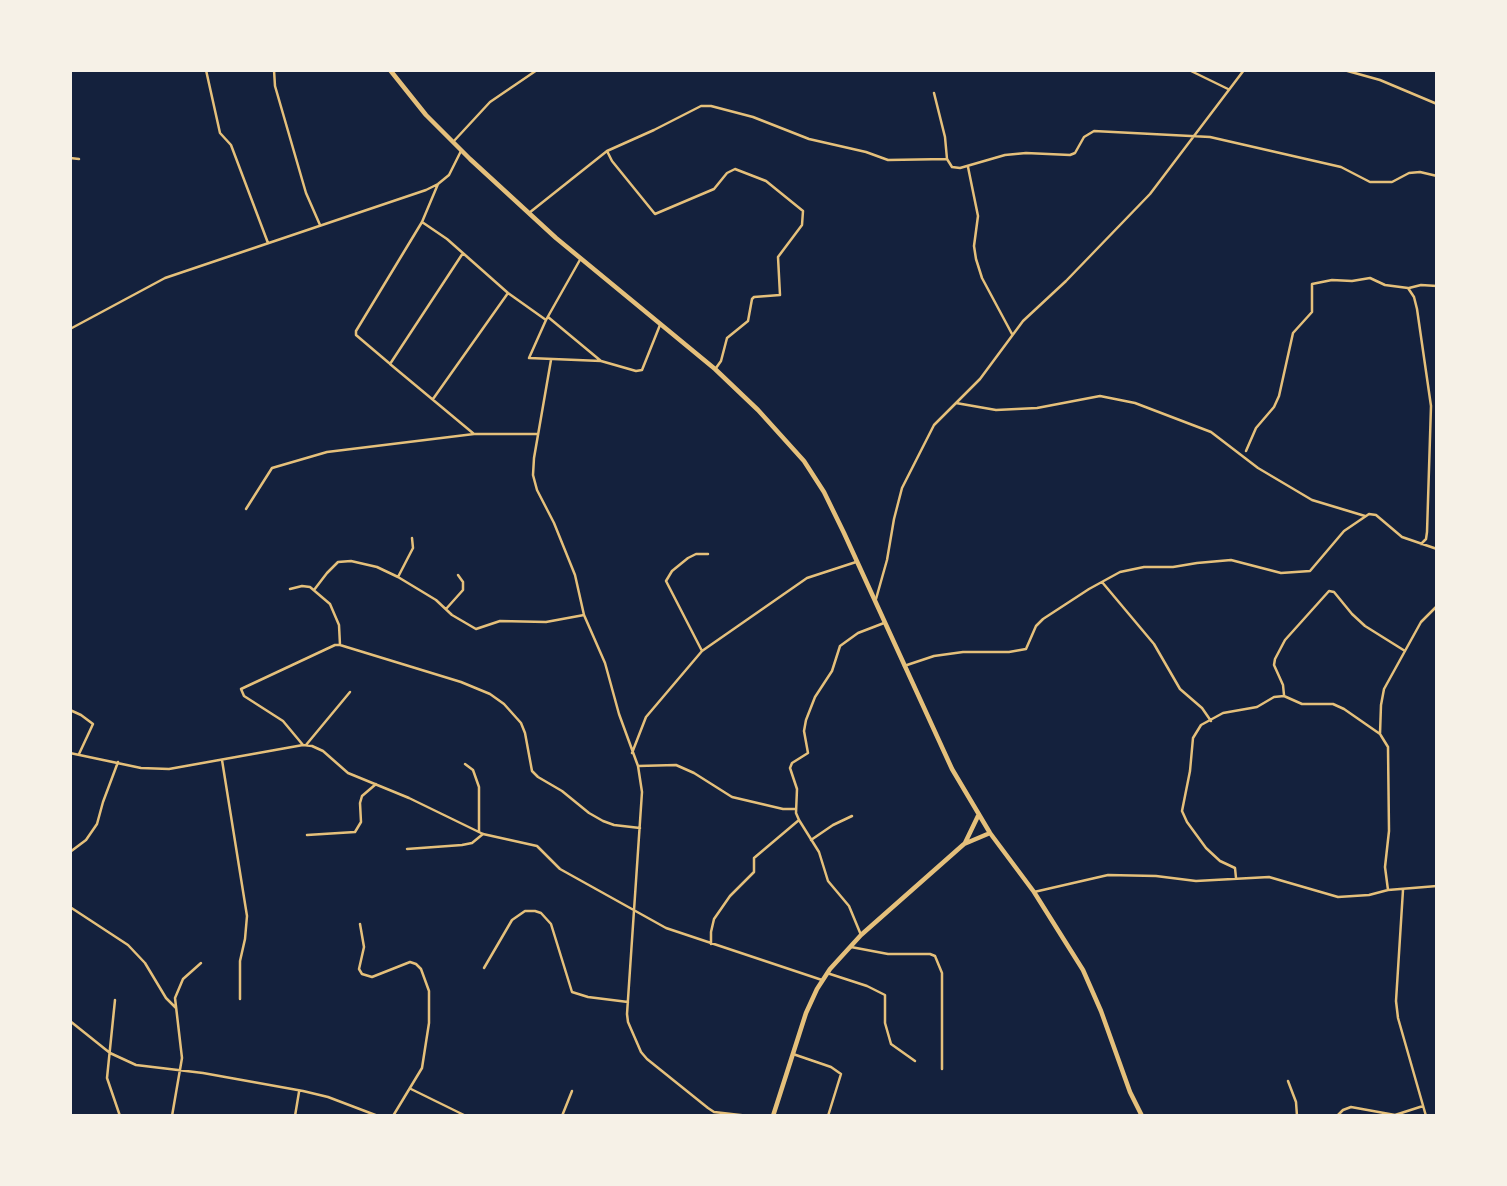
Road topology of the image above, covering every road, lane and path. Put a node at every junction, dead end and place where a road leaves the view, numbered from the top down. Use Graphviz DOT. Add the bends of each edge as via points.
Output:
graph roads {
  1 [pos="206,70"];
  2 [pos="274,70"];
  3 [pos="390,70"];
  4 [pos="537,70"];
  5 [pos="1189,70"];
  6 [pos="1244,70"];
  7 [pos="1344,70"];
  8 [pos="1228,89"];
  9 [pos="934,93"];
  10 [pos="1437,103"];
  11 [pos="1192,136"];
  12 [pos="453,142"];
  13 [pos="462,151"];
  14 [pos="607,151"];
  15 [pos="70,158"];
  16 [pos="79,159"];
  17 [pos="947,159"];
  18 [pos="968,167"];
  19 [pos="1437,176"];
  20 [pos="438,184"];
  21 [pos="530,213"];
  22 [pos="422,222"];
  23 [pos="320,225"];
  24 [pos="268,243"];
  25 [pos="463,253"];
  26 [pos="581,258"];
  27 [pos="1437,286"];
  28 [pos="1408,288"];
  29 [pos="508,293"];
  30 [pos="547,319"];
  31 [pos="660,325"];
  32 [pos="70,329"];
  33 [pos="1012,334"];
  34 [pos="551,360"];
  35 [pos="601,361"];
  36 [pos="390,364"];
  37 [pos="715,369"];
  38 [pos="433,399"];
  39 [pos="956,403"];
  40 [pos="474,434"];
  41 [pos="538,434"];
  42 [pos="1246,450"];
  43 [pos="246,509"];
  44 [pos="1365,516"];
  45 [pos="412,538"];
  46 [pos="1421,544"];
  47 [pos="1435,549"];
  48 [pos="708,554"];
  49 [pos="1437,555"];
  50 [pos="857,562"];
  51 [pos="457,575"];
  52 [pos="398,577"];
  53 [pos="1102,582"];
  54 [pos="289,589"];
  55 [pos="314,590"];
  56 [pos="875,602"];
  57 [pos="1437,606"];
  58 [pos="446,609"];
  59 [pos="584,615"];
  60 [pos="884,623"];
  61 [pos="340,645"];
  62 [pos="702,651"];
  63 [pos="1405,651"];
  64 [pos="904,666"];
  65 [pos="350,692"];
  66 [pos="1284,696"];
  67 [pos="70,710"];
  68 [pos="1211,721"];
  69 [pos="1380,734"];
  70 [pos="305,745"];
  71 [pos="70,753"];
  72 [pos="632,753"];
  73 [pos="79,754"];
  74 [pos="222,760"];
  75 [pos="118,762"];
  76 [pos="465,764"];
  77 [pos="638,766"];
  78 [pos="376,784"];
  79 [pos="796,809"];
  80 [pos="978,815"];
  81 [pos="852,816"];
  82 [pos="799,820"];
  83 [pos="640,828"];
  84 [pos="481,833"];
  85 [pos="990,833"];
  86 [pos="307,835"];
  87 [pos="811,840"];
  88 [pos="964,844"];
  89 [pos="407,849"];
  90 [pos="70,852"];
  91 [pos="1237,878"];
  92 [pos="1437,886"];
  93 [pos="1388,890"];
  94 [pos="1403,890"];
  95 [pos="1034,892"];
  96 [pos="70,906"];
  97 [pos="635,912"];
  98 [pos="360,924"];
  99 [pos="860,935"];
  100 [pos="711,944"];
  101 [pos="850,946"];
  102 [pos="201,963"];
  103 [pos="484,968"];
  104 [pos="827,973"];
  105 [pos="822,980"];
  106 [pos="240,999"];
  107 [pos="115,1000"];
  108 [pos="628,1002"];
  109 [pos="176,1008"];
  110 [pos="70,1021"];
  111 [pos="110,1053"];
  112 [pos="793,1054"];
  113 [pos="915,1061"];
  114 [pos="942,1069"];
  115 [pos="181,1071"];
  116 [pos="1289,1080"];
  117 [pos="411,1089"];
  118 [pos="299,1091"];
  119 [pos="572,1091"];
  120 [pos="1423,1105"];
  121 [pos="1363,1108"];
  122 [pos="120,1116"];
  123 [pos="172,1116"];
  124 [pos="295,1116"];
  125 [pos="378,1116"];
  126 [pos="393,1116"];
  127 [pos="467,1116"];
  128 [pos="562,1116"];
  129 [pos="749,1116"];
  130 [pos="773,1116"];
  131 [pos="828,1116"];
  132 [pos="1142,1116"];
  133 [pos="1297,1116"];
  134 [pos="1337,1116"];
  135 [pos="1362,1116"];
  136 [pos="1426,1116"];
  1 -- 24 [label="street" via="220,134 231,145"];
  2 -- 23 [label="street" via="306,193"];
  3 -- 12 [label="main road"];
  4 -- 12 [label="street" via="490,102"];
  5 -- 8 [label="street"];
  6 -- 8 [label="street"];
  7 -- 10 [label="street"];
  8 -- 11 [label="street"];
  9 -- 17 [label="street"];
  11 -- 18 [label="street" via="1094,131 1070,155 1005,155"];
  11 -- 19 [label="street" via="1341,167 1370,182 1392,182 1420,172"];
  11 -- 33 [label="street" via="1150,194"];
  12 -- 13 [label="main road"];
  13 -- 20 [label="street" via="449,175"];
  13 -- 21 [label="main road"];
  14 -- 17 [label="street" via="689,111 710,106 888,160"];
  14 -- 21 [label="street"];
  14 -- 37 [label="street" via="654,214 707,193 735,169 766,181 803,211 802,225 778,257 780,295 752,299 748,321 727,338 722,361"];
  15 -- 16 [label="street"];
  17 -- 18 [label="street" via="952,167"];
  18 -- 33 [label="street" via="978,216 976,259"];
  20 -- 22 [label="street"];
  20 -- 23 [label="street"];
  21 -- 26 [label="main road"];
  22 -- 25 [label="street"];
  22 -- 36 [label="street" via="356,331"];
  23 -- 24 [label="street"];
  24 -- 32 [label="street" via="165,278"];
  25 -- 29 [label="street"];
  25 -- 36 [label="street"];
  26 -- 30 [label="street"];
  26 -- 31 [label="main road"];
  27 -- 28 [label="street"];
  28 -- 42 [label="street" via="1370,278 1312,284 1312,312 1293,333 1279,396"];
  28 -- 46 [label="street" via="1417,309 1431,406 1427,532"];
  29 -- 30 [label="street"];
  29 -- 38 [label="street"];
  30 -- 34 [label="street" via="528,356"];
  30 -- 35 [label="street"];
  31 -- 35 [label="street" via="642,370"];
  31 -- 37 [label="main road"];
  33 -- 39 [label="street" via="980,379"];
  34 -- 35 [label="street"];
  34 -- 41 [label="street"];
  36 -- 38 [label="street"];
  37 -- 50 [label="main road" via="804,461"];
  38 -- 40 [label="street"];
  39 -- 44 [label="street" via="996,410 1100,396 1135,403 1211,432 1258,468 1312,500"];
  39 -- 56 [label="street" via="934,425 902,488"];
  40 -- 41 [label="street"];
  40 -- 43 [label="street" via="327,452 275,466"];
  41 -- 59 [label="street" via="533,475 567,553"];
  44 -- 46 [label="street" via="1376,515 1402,537"];
  44 -- 53 [label="street" via="1336,539 1310,571 1280,573 1231,560 1144,567"];
  45 -- 52 [label="street"];
  46 -- 47 [label="street"];
  47 -- 49 [label="street"];
  48 -- 62 [label="street" via="688,558 666,581"];
  50 -- 56 [label="main road"];
  50 -- 62 [label="street" via="807,578"];
  51 -- 58 [label="street" via="463,590"];
  52 -- 55 [label="street" via="377,567 338,562"];
  52 -- 58 [label="street"];
  53 -- 64 [label="street" via="1043,619 1026,649 934,656"];
  53 -- 68 [label="street" via="1154,644 1180,690"];
  54 -- 55 [label="street" via="302,586"];
  55 -- 61 [label="street" via="336,613"];
  56 -- 60 [label="main road"];
  57 -- 63 [label="street" via="1421,622"];
  58 -- 59 [label="street" via="479,629 500,621 546,622"];
  59 -- 72 [label="street" via="605,663"];
  60 -- 64 [label="main road"];
  60 -- 79 [label="street" via="844,641 815,698 804,731 808,753 791,765"];
  61 -- 70 [label="street" via="242,688 244,696 283,721"];
  61 -- 83 [label="street" via="490,694 521,723 532,771 538,778 603,821"];
  62 -- 72 [label="street" via="646,717"];
  63 -- 66 [label="street" via="1365,626 1329,591 1285,640 1275,659"];
  63 -- 69 [label="street" via="1384,689"];
  64 -- 80 [label="main road"];
  65 -- 70 [label="street"];
  66 -- 68 [label="street" via="1257,707 1229,710"];
  66 -- 69 [label="street" via="1302,704 1333,704"];
  67 -- 73 [label="street" via="93,724"];
  68 -- 91 [label="street" via="1197,728 1193,738 1182,811 1206,848 1234,868"];
  69 -- 93 [label="street" via="1390,760"];
  70 -- 74 [label="street"];
  70 -- 78 [label="street" via="323,751 348,773"];
  71 -- 73 [label="street"];
  72 -- 77 [label="street"];
  73 -- 75 [label="street"];
  74 -- 75 [label="street" via="156,769"];
  74 -- 106 [label="street" via="247,916"];
  75 -- 90 [label="street" via="97,824"];
  76 -- 84 [label="street" via="480,787"];
  77 -- 79 [label="street" via="677,765 732,797"];
  77 -- 83 [label="street"];
  78 -- 84 [label="street"];
  78 -- 86 [label="street" via="362,796 361,822 355,832"];
  79 -- 82 [label="street"];
  80 -- 85 [label="main road"];
  80 -- 88 [label="main road"];
  81 -- 87 [label="street"];
  82 -- 87 [label="street"];
  82 -- 100 [label="street" via="754,858 754,872 714,919"];
  83 -- 97 [label="street"];
  84 -- 89 [label="street" via="472,843"];
  84 -- 97 [label="street" via="537,846 560,869"];
  85 -- 88 [label="main road"];
  85 -- 95 [label="main road"];
  87 -- 99 [label="street" via="820,852 828,881 849,906"];
  88 -- 99 [label="main road"];
  91 -- 93 [label="street" via="1269,877 1338,897"];
  91 -- 95 [label="street" via="1196,881 1108,875"];
  92 -- 94 [label="street"];
  93 -- 94 [label="street"];
  94 -- 120 [label="street" via="1396,1001"];
  95 -- 132 [label="main road" via="1083,970"];
  96 -- 109 [label="street" via="128,945"];
  97 -- 100 [label="street"];
  97 -- 108 [label="street"];
  98 -- 117 [label="street" via="362,974 372,977 410,962 421,969 429,991 422,1068"];
  99 -- 101 [label="main road"];
  100 -- 105 [label="street"];
  101 -- 104 [label="main road"];
  101 -- 114 [label="street" via="888,954 935,956 942,974"];
  102 -- 109 [label="street" via="178,987"];
  103 -- 108 [label="street" via="512,920 534,911 551,924 572,992"];
  104 -- 105 [label="main road"];
  104 -- 113 [label="street" via="885,995 891,1044"];
  105 -- 112 [label="main road"];
  107 -- 111 [label="street"];
  108 -- 129 [label="street" via="628,1022 647,1059 714,1112"];
  109 -- 115 [label="street"];
  110 -- 111 [label="street"];
  111 -- 115 [label="street" via="136,1065"];
  111 -- 122 [label="street" via="107,1078"];
  112 -- 130 [label="main road"];
  112 -- 131 [label="street" via="841,1074"];
  115 -- 118 [label="street"];
  115 -- 123 [label="street"];
  116 -- 133 [label="street"];
  117 -- 126 [label="street"];
  117 -- 127 [label="street"];
  118 -- 124 [label="street"];
  118 -- 125 [label="street"];
  119 -- 128 [label="street"];
  120 -- 121 [label="street" via="1395,1115"];
  120 -- 136 [label="street"];
  121 -- 134 [label="street" via="1350,1107"];
  121 -- 135 [label="street"];
}
